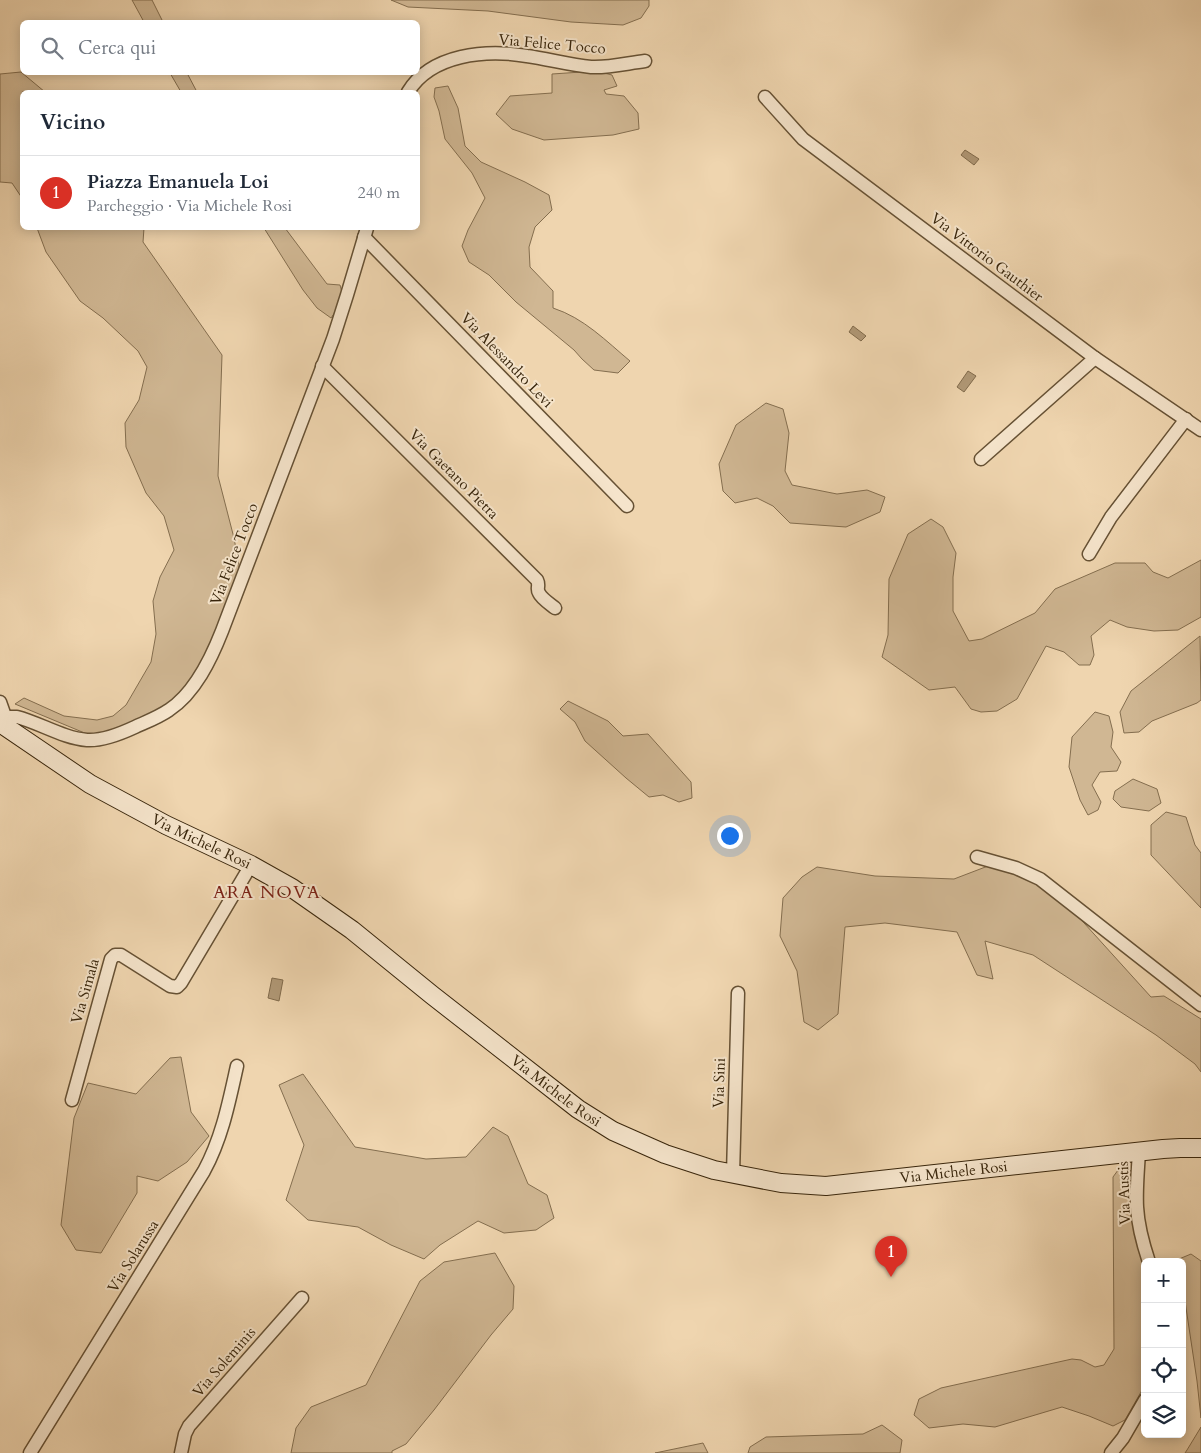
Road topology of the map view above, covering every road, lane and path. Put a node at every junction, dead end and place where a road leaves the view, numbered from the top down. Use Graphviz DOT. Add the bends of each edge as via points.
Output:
graph roads {
  1 [pos="645,61"];
  2 [pos="410,90"];
  3 [pos="765,97"];
  4 [pos="366,232"];
  5 [pos="1095,358"];
  6 [pos="322,366"];
  7 [pos="1186,419"];
  8 [pos="1201,430"];
  9 [pos="981,459"];
  10 [pos="627,506"];
  11 [pos="1089,554"];
  12 [pos="555,608"];
  13 [pos="0,702"];
  14 [pos="2,721"];
  15 [pos="977,857"];
  16 [pos="251,865"];
  17 [pos="738,993"];
  18 [pos="1201,1004"];
  19 [pos="237,1066"];
  20 [pos="72,1100"];
  21 [pos="1201,1148"];
  22 [pos="1139,1152"];
  23 [pos="732,1174"];
  24 [pos="1148,1258"];
  25 [pos="302,1298"];
  26 [pos="1141,1407"];
  27 [pos="30,1453"];
  28 [pos="181,1453"];
  29 [pos="1111,1453"];
  1 -- 2 [label="street, Via Felice Tocco" via="593,67 525,56 479,55 436,66"];
  3 -- 5 [label="street, Via Vittorio Gauthier" via="803,139"];
  4 -- 6 [label="street, Via Felice Tocco" via="348,295"];
  4 -- 10 [label="street, Via Alessandro Levi"];
  5 -- 7 [label="street, Via Vittorio Gauthier"];
  5 -- 9 [label="street"];
  6 -- 12 [label="street, Via Gaetano Pietra" via="537,580 539,593"];
  6 -- 14 [label="street, Via Felice Tocco" via="222,631 204,670 178,704 122,733 97,739 73,737 20,718"];
  7 -- 8 [label="street, Via Vittorio Gauthier"];
  7 -- 11 [label="street" via="1112,517"];
  13 -- 14 [label="street"];
  14 -- 16 [label="street, Via Michele Rosi" via="90,784"];
  15 -- 18 [label="street" via="1040,879"];
  16 -- 20 [label="street, Via Simala" via="176,987 121,955 110,959"];
  16 -- 23 [label="street, Via Michele Rosi" via="292,888 352,930 571,1103 605,1126 665,1154"];
  17 -- 23 [label="street, Via Sini"];
  19 -- 27 [label="street, Via Solarussa" via="223,1126 204,1171"];
  21 -- 22 [label="street, Via Michele Rosi"];
  22 -- 23 [label="street, Via Michele Rosi" via="841,1185 796,1185"];
  22 -- 24 [label="street, Via Austis" via="1137,1209"];
  25 -- 28 [label="street, Via Soleminis" via="189,1426"];
  26 -- 29 [label="street"];
}
